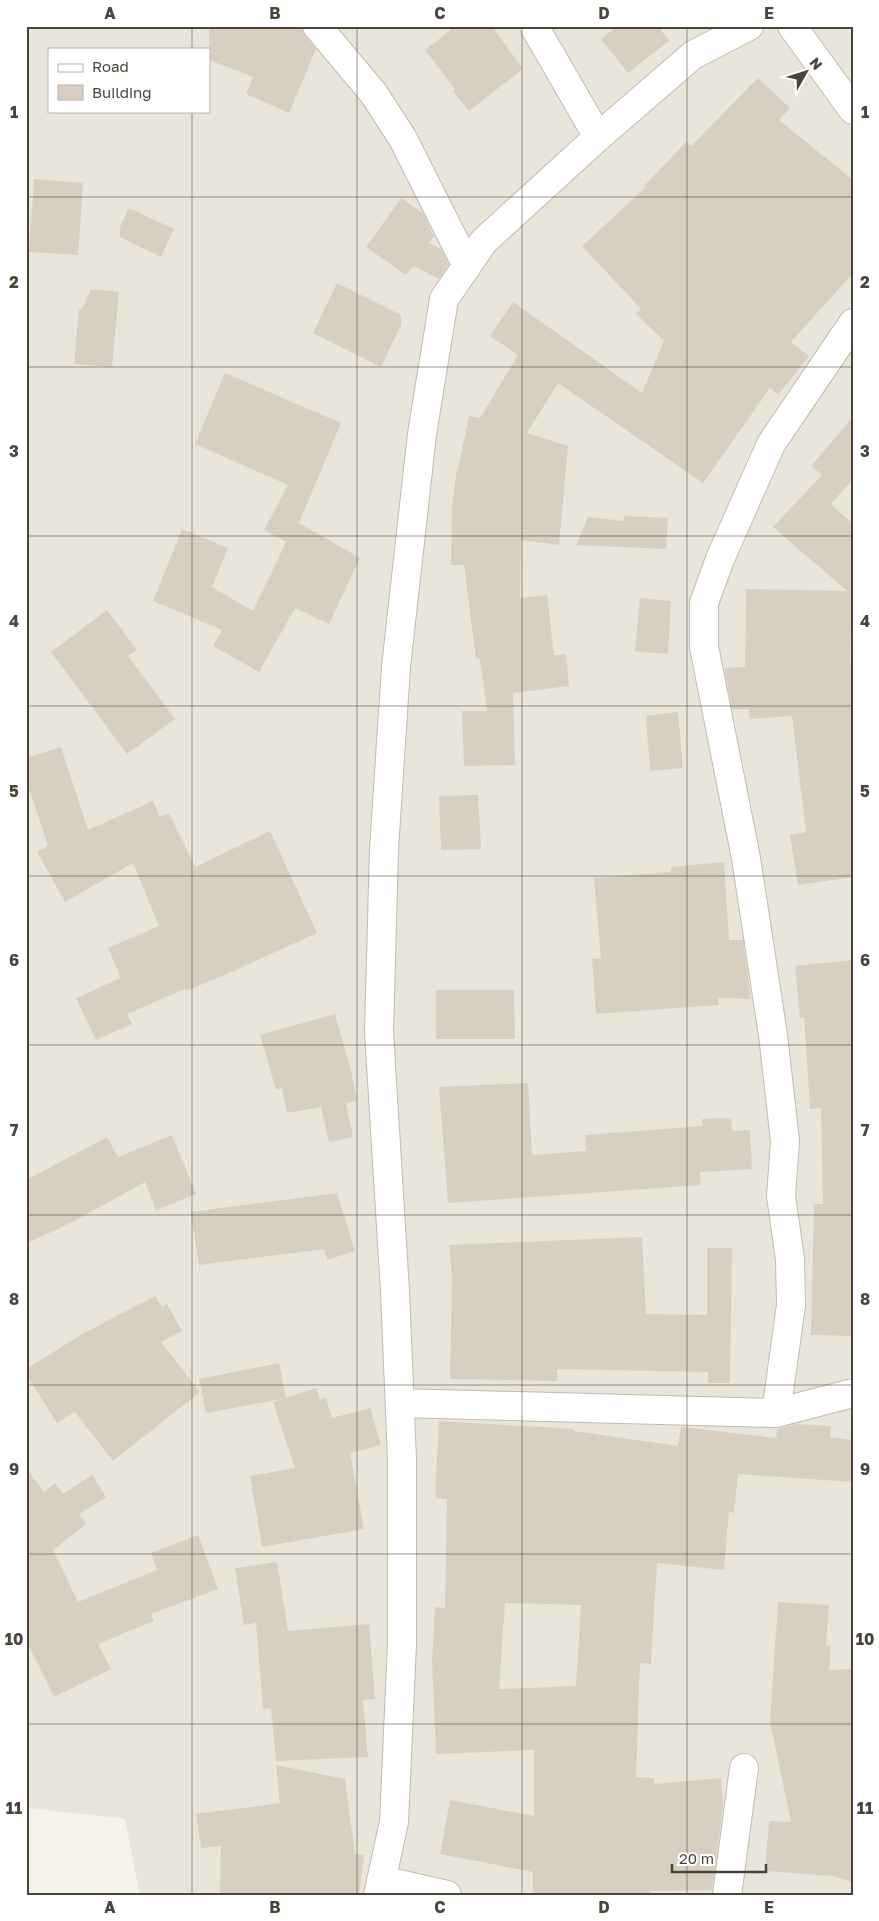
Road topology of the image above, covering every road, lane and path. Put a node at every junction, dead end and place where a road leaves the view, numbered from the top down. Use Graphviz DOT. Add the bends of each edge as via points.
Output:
graph roads {
  1 [pos="317,26"];
  2 [pos="534,26"];
  3 [pos="749,26"];
  4 [pos="792,26"];
  5 [pos="853,110"];
  6 [pos="598,137"];
  7 [pos="467,266"];
  8 [pos="853,323"];
  9 [pos="853,357"];
  10 [pos="818,372"];
  11 [pos="853,1393"];
  12 [pos="400,1403"];
  13 [pos="776,1413"];
  14 [pos="744,1768"];
  15 [pos="379,1887"];
  16 [pos="447,1895"];
  17 [pos="728,1895"];
  1 -- 7 [label="street" via="374,94 403,138"];
  2 -- 6 [label="street"];
  3 -- 6 [label="street" via="693,55"];
  4 -- 5 [label="street"];
  6 -- 7 [label="street" via="484,241"];
  7 -- 12 [label="street" via="444,299 422,434 396,667 384,849 379,1032"];
  8 -- 10 [label="street"];
  9 -- 10 [label="street"];
  10 -- 13 [label="street" via="771,444 704,603 704,647 746,858 773,1034 785,1141 780,1196 790,1259 791,1305"];
  11 -- 13 [label="street"];
  12 -- 13 [label="street"];
  12 -- 15 [label="street" via="402,1643 394,1822"];
  14 -- 17 [label="street"];
  15 -- 16 [label="street"];
}
